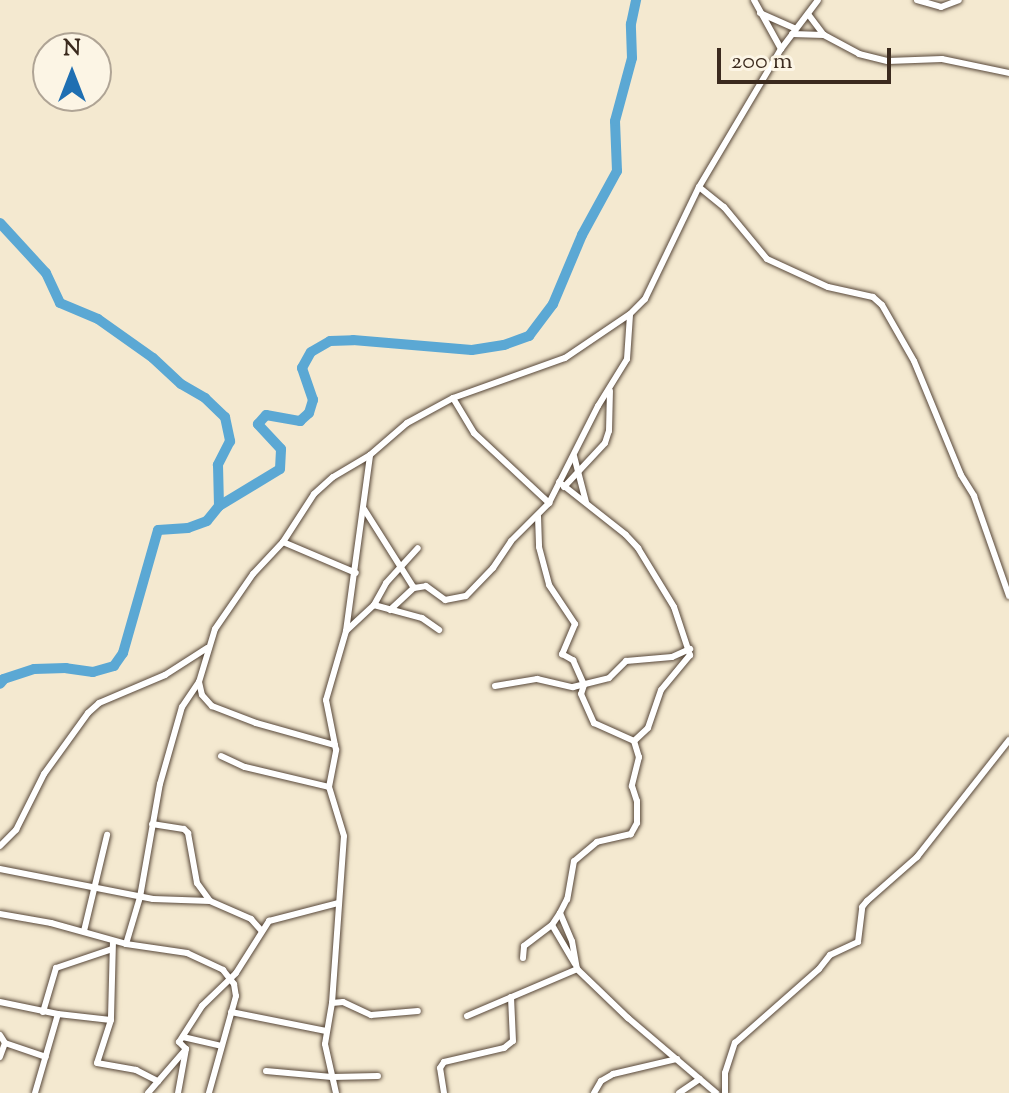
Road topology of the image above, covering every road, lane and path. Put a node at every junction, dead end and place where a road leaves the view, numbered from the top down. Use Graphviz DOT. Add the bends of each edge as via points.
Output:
graph roads {
  1 [pos="754,0"];
  2 [pos="818,0"];
  3 [pos="917,0"];
  4 [pos="959,0"];
  5 [pos="760,13"];
  6 [pos="808,14"];
  7 [pos="794,32"];
  8 [pos="824,35"];
  9 [pos="781,49"];
  10 [pos="1009,73"];
  11 [pos="699,187"];
  12 [pos="630,314"];
  13 [pos="612,385"];
  14 [pos="453,398"];
  15 [pos="370,455"];
  16 [pos="574,456"];
  17 [pos="578,475"];
  18 [pos="562,484"];
  19 [pos="586,502"];
  20 [pos="549,503"];
  21 [pos="364,509"];
  22 [pos="538,515"];
  23 [pos="283,542"];
  24 [pos="418,548"];
  25 [pos="401,569"];
  26 [pos="356,573"];
  27 [pos="414,588"];
  28 [pos="1009,596"];
  29 [pos="374,605"];
  30 [pos="390,610"];
  31 [pos="439,630"];
  32 [pos="346,631"];
  33 [pos="207,648"];
  34 [pos="690,649"];
  35 [pos="199,682"];
  36 [pos="584,685"];
  37 [pos="495,686"];
  38 [pos="1009,740"];
  39 [pos="634,741"];
  40 [pos="335,745"];
  41 [pos="221,756"];
  42 [pos="329,787"];
  43 [pos="152,824"];
  44 [pos="107,835"];
  45 [pos="0,846"];
  46 [pos="0,869"];
  47 [pos="95,886"];
  48 [pos="140,897"];
  49 [pos="210,901"];
  50 [pos="338,903"];
  51 [pos="560,913"];
  52 [pos="0,914"];
  53 [pos="552,925"];
  54 [pos="261,930"];
  55 [pos="84,931"];
  56 [pos="126,944"];
  57 [pos="113,945"];
  58 [pos="523,958"];
  59 [pos="577,967"];
  60 [pos="230,979"];
  61 [pos="511,997"];
  62 [pos="0,1002"];
  63 [pos="332,1003"];
  64 [pos="418,1011"];
  65 [pos="43,1012"];
  66 [pos="231,1012"];
  67 [pos="58,1014"];
  68 [pos="467,1016"];
  69 [pos="111,1020"];
  70 [pos="326,1031"];
  71 [pos="0,1035"];
  72 [pos="183,1037"];
  73 [pos="5,1043"];
  74 [pos="219,1045"];
  75 [pos="186,1049"];
  76 [pos="0,1057"];
  77 [pos="46,1057"];
  78 [pos="677,1059"];
  79 [pos="266,1071"];
  80 [pos="378,1076"];
  81 [pos="332,1077"];
  82 [pos="700,1079"];
  83 [pos="158,1081"];
  84 [pos="35,1093"];
  85 [pos="148,1093"];
  86 [pos="178,1093"];
  87 [pos="209,1093"];
  88 [pos="336,1093"];
  89 [pos="444,1093"];
  90 [pos="594,1093"];
  91 [pos="679,1093"];
  92 [pos="716,1093"];
  93 [pos="725,1093"];
  1 -- 5 [label="street"];
  2 -- 6 [label="street"];
  3 -- 4 [label="street" via="941,7"];
  5 -- 7 [label="street"];
  5 -- 9 [label="street"];
  6 -- 7 [label="street"];
  6 -- 8 [label="street"];
  7 -- 8 [label="street"];
  7 -- 9 [label="street"];
  8 -- 10 [label="street" via="881,60 942,59"];
  9 -- 11 [label="street"];
  11 -- 12 [label="street" via="653,289"];
  11 -- 28 [label="street" via="724,207 767,259 828,287 873,297 882,305 948,436"];
  12 -- 13 [label="street" via="627,359"];
  12 -- 14 [label="street" via="565,358"];
  13 -- 16 [label="street"];
  13 -- 17 [label="street" via="605,443"];
  14 -- 15 [label="street" via="407,423"];
  14 -- 20 [label="street" via="474,433"];
  15 -- 21 [label="street"];
  15 -- 23 [label="street" via="314,494"];
  16 -- 17 [label="street"];
  16 -- 18 [label="street"];
  17 -- 18 [label="street"];
  17 -- 19 [label="street"];
  18 -- 19 [label="street"];
  18 -- 20 [label="street"];
  19 -- 34 [label="street" via="638,548 674,607"];
  20 -- 22 [label="street"];
  21 -- 25 [label="street"];
  21 -- 26 [label="street"];
  22 -- 27 [label="street" via="466,596 445,600 426,586"];
  22 -- 36 [label="street" via="549,585 575,624 562,654 573,660"];
  23 -- 26 [label="street"];
  23 -- 33 [label="street" via="236,597"];
  24 -- 25 [label="street"];
  25 -- 27 [label="street"];
  25 -- 29 [label="street"];
  26 -- 32 [label="street"];
  27 -- 30 [label="street"];
  29 -- 30 [label="street"];
  29 -- 32 [label="street"];
  30 -- 31 [label="street" via="422,618"];
  32 -- 40 [label="street" via="326,700"];
  33 -- 35 [label="street"];
  33 -- 45 [label="street" via="88,713 44,774 16,830"];
  34 -- 36 [label="street" via="672,657 626,661 609,678"];
  34 -- 39 [label="street" via="688,662 661,690 648,728"];
  35 -- 40 [label="street" via="212,706"];
  35 -- 43 [label="street" via="182,707"];
  36 -- 37 [label="street" via="537,679"];
  36 -- 39 [label="street" via="581,694 594,723"];
  38 -- 93 [label="street" via="917,857 862,907 858,942 830,955 735,1043"];
  39 -- 51 [label="street" via="639,757 632,786 637,823 627,837 597,842 574,861"];
  40 -- 42 [label="street"];
  41 -- 42 [label="street"];
  42 -- 50 [label="street" via="344,836"];
  43 -- 48 [label="street"];
  43 -- 49 [label="street" via="178,826 188,833 197,883"];
  44 -- 47 [label="street"];
  46 -- 47 [label="street"];
  47 -- 48 [label="street"];
  47 -- 55 [label="street"];
  48 -- 49 [label="street"];
  48 -- 56 [label="street"];
  49 -- 54 [label="street" via="251,919"];
  50 -- 54 [label="street" via="275,917"];
  50 -- 63 [label="street"];
  51 -- 53 [label="street"];
  51 -- 59 [label="street"];
  52 -- 55 [label="street"];
  53 -- 58 [label="street" via="524,946"];
  53 -- 59 [label="street"];
  54 -- 60 [label="street"];
  55 -- 57 [label="street"];
  56 -- 57 [label="street"];
  56 -- 60 [label="street" via="202,958"];
  57 -- 65 [label="street" via="56,968"];
  57 -- 69 [label="street"];
  59 -- 61 [label="street"];
  59 -- 78 [label="street"];
  60 -- 66 [label="street" via="236,996"];
  60 -- 72 [label="street" via="202,1006"];
  61 -- 68 [label="street"];
  61 -- 89 [label="street" via="513,1041 504,1048 444,1062"];
  62 -- 65 [label="street"];
  63 -- 64 [label="street" via="343,1002 371,1015"];
  63 -- 70 [label="street"];
  65 -- 67 [label="street"];
  66 -- 70 [label="street"];
  66 -- 74 [label="street"];
  67 -- 69 [label="street"];
  67 -- 77 [label="street"];
  69 -- 83 [label="street" via="98,1065 136,1070"];
  70 -- 81 [label="street"];
  71 -- 73 [label="street"];
  72 -- 74 [label="street"];
  72 -- 75 [label="street" via="179,1042"];
  73 -- 76 [label="street"];
  73 -- 77 [label="street"];
  74 -- 87 [label="street"];
  75 -- 83 [label="street"];
  75 -- 86 [label="street"];
  77 -- 84 [label="street"];
  78 -- 82 [label="street"];
  78 -- 90 [label="street" via="613,1074"];
  79 -- 81 [label="street"];
  80 -- 81 [label="street"];
  81 -- 88 [label="street"];
  82 -- 91 [label="street"];
  82 -- 92 [label="street"];
  83 -- 85 [label="street"];
}
